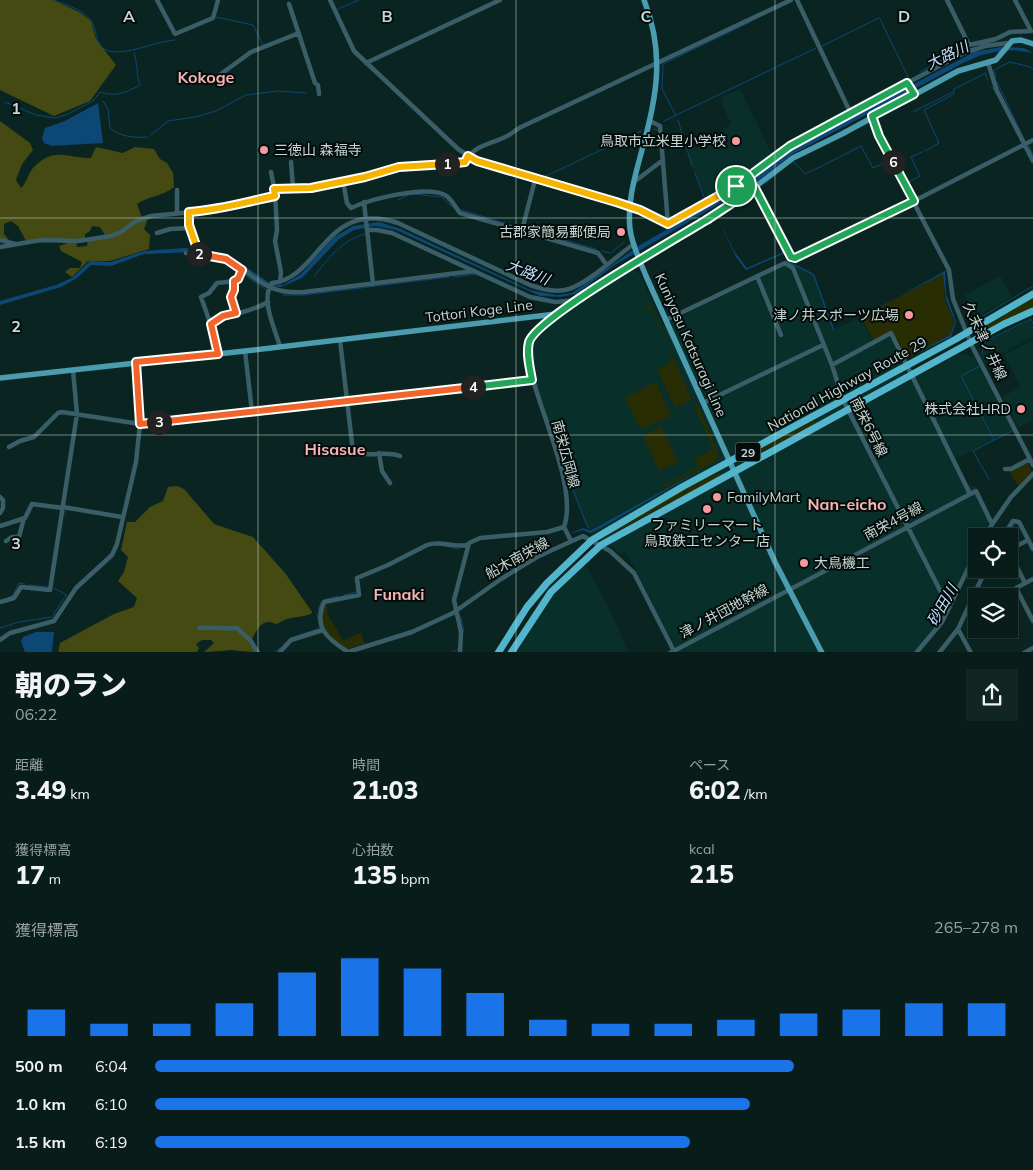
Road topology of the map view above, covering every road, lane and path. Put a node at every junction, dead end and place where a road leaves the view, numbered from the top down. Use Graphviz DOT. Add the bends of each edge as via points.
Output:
graph roads {
  1 [pos="157,0"];
  2 [pos="218,0"];
  3 [pos="330,0"];
  4 [pos="500,0"];
  5 [pos="644,0"];
  6 [pos="791,0"];
  7 [pos="797,0"];
  8 [pos="947,0"];
  9 [pos="1015,0"];
  10 [pos="289,4"];
  11 [pos="1032,31"];
  12 [pos="299,32"];
  13 [pos="1031,43"];
  14 [pos="1007,44"];
  15 [pos="366,63"];
  16 [pos="988,63"];
  17 [pos="657,64"];
  18 [pos="210,82"];
  19 [pos="908,83"];
  20 [pos="319,94"];
  21 [pos="913,94"];
  22 [pos="851,114"];
  23 [pos="872,116"];
  24 [pos="650,122"];
  25 [pos="1033,140"];
  26 [pos="1025,144"];
  27 [pos="468,156"];
  28 [pos="663,160"];
  29 [pos="1033,160"];
  30 [pos="291,162"];
  31 [pos="271,172"];
  32 [pos="748,177"];
  33 [pos="535,180"];
  34 [pos="343,181"];
  35 [pos="634,182"];
  36 [pos="293,187"];
  37 [pos="755,187"];
  38 [pos="274,189"];
  39 [pos="177,190"];
  40 [pos="275,196"];
  41 [pos="914,201"];
  42 [pos="364,202"];
  43 [pos="630,207"];
  44 [pos="189,212"];
  45 [pos="177,213"];
  46 [pos="366,220"];
  47 [pos="668,224"];
  48 [pos="190,228"];
  49 [pos="367,230"];
  50 [pos="522,230"];
  51 [pos="157,233"];
  52 [pos="0,240"];
  53 [pos="15,244"];
  54 [pos="635,246"];
  55 [pos="0,247"];
  56 [pos="186,253"];
  57 [pos="198,254"];
  58 [pos="638,256"];
  59 [pos="194,261"];
  60 [pos="606,264"];
  61 [pos="242,270"];
  62 [pos="474,271"];
  63 [pos="757,276"];
  64 [pos="234,281"];
  65 [pos="280,282"];
  66 [pos="373,284"];
  67 [pos="270,286"];
  68 [pos="560,290"];
  69 [pos="1033,293"];
  70 [pos="578,300"];
  71 [pos="268,302"];
  72 [pos="560,302"];
  73 [pos="1033,311"];
  74 [pos="561,312"];
  75 [pos="236,313"];
  76 [pos="666,320"];
  77 [pos="211,324"];
  78 [pos="967,333"];
  79 [pos="781,335"];
  80 [pos="340,340"];
  81 [pos="971,343"];
  82 [pos="823,345"];
  83 [pos="280,347"];
  84 [pos="244,351"];
  85 [pos="218,354"];
  86 [pos="136,362"];
  87 [pos="908,364"];
  88 [pos="832,365"];
  89 [pos="74,370"];
  90 [pos="913,374"];
  91 [pos="0,378"];
  92 [pos="532,380"];
  93 [pos="843,400"];
  94 [pos="347,401"];
  95 [pos="703,403"];
  96 [pos="848,409"];
  97 [pos="252,412"];
  98 [pos="77,414"];
  99 [pos="140,424"];
  100 [pos="9,448"];
  101 [pos="379,453"];
  102 [pos="400,456"];
  103 [pos="1030,460"];
  104 [pos="730,462"];
  105 [pos="1033,466"];
  106 [pos="1005,469"];
  107 [pos="734,471"];
  108 [pos="1033,474"];
  109 [pos="390,483"];
  110 [pos="970,494"];
  111 [pos="0,497"];
  112 [pos="63,508"];
  113 [pos="0,513"];
  114 [pos="122,516"];
  115 [pos="24,518"];
  116 [pos="992,524"];
  117 [pos="0,526"];
  118 [pos="564,526"];
  119 [pos="908,526"];
  120 [pos="989,528"];
  121 [pos="1009,528"];
  122 [pos="6,540"];
  123 [pos="592,540"];
  124 [pos="1028,540"];
  125 [pos="571,541"];
  126 [pos="468,545"];
  127 [pos="601,545"];
  128 [pos="1018,546"];
  129 [pos="1033,549"];
  130 [pos="968,569"];
  131 [pos="1018,569"];
  132 [pos="982,578"];
  133 [pos="1033,579"];
  134 [pos="1025,583"];
  135 [pos="789,590"];
  136 [pos="0,602"];
  137 [pos="949,608"];
  138 [pos="457,610"];
  139 [pos="1033,621"];
  140 [pos="199,628"];
  141 [pos="958,629"];
  142 [pos="323,630"];
  143 [pos="0,640"];
  144 [pos="1033,648"];
  145 [pos="258,652"];
  146 [pos="279,652"];
  147 [pos="348,652"];
  148 [pos="460,652"];
  149 [pos="498,652"];
  150 [pos="511,652"];
  151 [pos="673,652"];
  152 [pos="822,652"];
  153 [pos="916,652"];
  154 [pos="939,652"];
  155 [pos="971,652"];
  156 [pos="1024,652"];
  1 -- 2 [label="street" via="175,34 213,18"];
  3 -- 15 [label="street" via="348,41"];
  4 -- 15 [label="street"];
  5 -- 17 [label="main road, Kuniyasu Katsuragi Line" via="654,30"];
  6 -- 17 [label="street"];
  7 -- 22 [label="street"];
  8 -- 11 [label="street" via="968,45 996,39 1010,32"];
  9 -- 11 [label="street"];
  10 -- 12 [label="street"];
  11 -- 13 [label="street"];
  12 -- 18 [label="street" via="251,52"];
  12 -- 20 [label="street"];
  13 -- 14 [label="main road" via="1016,40"];
  14 -- 16 [label="main road, Tottori Koge Line" via="1000,56"];
  14 -- 19 [label="street" via="984,46 964,53"];
  15 -- 27 [label="street"];
  16 -- 21 [label="main road, Tottori Koge Line" via="958,71"];
  16 -- 26 [label="street" via="997,90"];
  17 -- 24 [label="main road, Kuniyasu Katsuragi Line"];
  17 -- 27 [label="street" via="482,146"];
  19 -- 21 [label="street"];
  19 -- 22 [label="street"];
  21 -- 23 [label="main road, Tottori Koge Line"];
  22 -- 32 [label="street" via="790,146"];
  23 -- 37 [label="main road, Tottori Koge Line" via="793,158"];
  23 -- 41 [label="street, 久末津ノ井線" via="879,136"];
  24 -- 28 [label="street" via="660,126"];
  24 -- 35 [label="main road, Kuniyasu Katsuragi Line"];
  25 -- 26 [label="street"];
  26 -- 29 [label="street"];
  26 -- 41 [label="street"];
  27 -- 33 [label="street"];
  27 -- 34 [label="street" via="465,162 399,167"];
  28 -- 35 [label="street"];
  28 -- 47 [label="street"];
  30 -- 36 [label="street"];
  31 -- 38 [label="street"];
  32 -- 37 [label="street"];
  32 -- 47 [label="street"];
  33 -- 43 [label="street"];
  33 -- 50 [label="street"];
  34 -- 36 [label="street" via="311,188"];
  34 -- 42 [label="street" via="350,208"];
  35 -- 43 [label="main road, Kuniyasu Katsuragi Line"];
  36 -- 38 [label="street"];
  37 -- 41 [label="street" via="791,257 795,258"];
  37 -- 58 [label="main road, Tottori Koge Line"];
  38 -- 40 [label="street"];
  39 -- 45 [label="street"];
  40 -- 44 [label="street" via="247,200 237,206"];
  40 -- 65 [label="street" via="277,230 274,242"];
  41 -- 78 [label="street, 久末津ノ井線" via="948,270 953,299"];
  42 -- 46 [label="street"];
  42 -- 50 [label="street" via="411,191 434,192 449,198 460,213"];
  43 -- 47 [label="street"];
  43 -- 54 [label="main road, Kuniyasu Katsuragi Line" via="630,229"];
  44 -- 45 [label="street"];
  44 -- 48 [label="street"];
  45 -- 53 [label="street" via="143,218 111,236"];
  46 -- 49 [label="street"];
  46 -- 65 [label="street" via="332,233 297,272"];
  46 -- 68 [label="street" via="398,223 530,285"];
  48 -- 51 [label="street"];
  48 -- 57 [label="street"];
  49 -- 62 [label="street" via="392,233"];
  49 -- 66 [label="street"];
  50 -- 60 [label="street" via="598,253"];
  52 -- 53 [label="street"];
  53 -- 55 [label="street"];
  54 -- 58 [label="main road, Kuniyasu Katsuragi Line"];
  54 -- 60 [label="street"];
  56 -- 57 [label="street"];
  57 -- 59 [label="street" via="197,261"];
  57 -- 61 [label="street" via="226,259"];
  58 -- 70 [label="main road, Tottori Koge Line"];
  58 -- 76 [label="main road, Kuniyasu Katsuragi Line"];
  60 -- 68 [label="street" via="579,284"];
  61 -- 64 [label="street"];
  61 -- 67 [label="street"];
  62 -- 66 [label="street"];
  62 -- 72 [label="street" via="530,297"];
  63 -- 76 [label="street, 南栄6号線"];
  63 -- 79 [label="street"];
  63 -- 82 [label="street, 南栄6号線" via="785,263 793,268"];
  64 -- 75 [label="street" via="231,297"];
  64 -- 77 [label="street" via="215,284 209,293 201,297"];
  65 -- 67 [label="street"];
  66 -- 67 [label="street" via="304,292 282,292"];
  67 -- 71 [label="street"];
  68 -- 72 [label="street"];
  69 -- 78 [label="highway, National Highway Route 29 / 29"];
  70 -- 72 [label="street"];
  70 -- 74 [label="main road, Tottori Koge Line"];
  71 -- 75 [label="street"];
  71 -- 83 [label="street"];
  73 -- 81 [label="highway, National Highway Route 29 / 29"];
  74 -- 80 [label="main road, Tottori Koge Line" via="503,322"];
  74 -- 92 [label="street, 南栄広岡線" via="532,336 529,343"];
  75 -- 77 [label="street"];
  76 -- 95 [label="main road, Kuniyasu Katsuragi Line"];
  77 -- 85 [label="street"];
  78 -- 81 [label="street, 久末津ノ井線"];
  78 -- 87 [label="highway, National Highway Route 29 / 29"];
  80 -- 83 [label="main road, Tottori Koge Line"];
  80 -- 94 [label="street"];
  81 -- 90 [label="highway, National Highway Route 29 / 29"];
  81 -- 103 [label="street, 久末津ノ井線"];
  82 -- 88 [label="street, 南栄6号線"];
  82 -- 95 [label="street"];
  83 -- 84 [label="main road, Tottori Koge Line"];
  84 -- 85 [label="main road, Tottori Koge Line"];
  84 -- 97 [label="street"];
  85 -- 86 [label="main road, Tottori Koge Line"];
  86 -- 89 [label="main road, Tottori Koge Line"];
  86 -- 99 [label="street"];
  87 -- 88 [label="street" via="891,333"];
  87 -- 90 [label="street"];
  87 -- 93 [label="highway, National Highway Route 29 / 29"];
  88 -- 93 [label="street, 南栄6号線"];
  89 -- 91 [label="main road, Tottori Koge Line"];
  89 -- 98 [label="street"];
  90 -- 96 [label="highway, National Highway Route 29 / 29"];
  90 -- 110 [label="street"];
  92 -- 94 [label="street"];
  92 -- 118 [label="street, 南栄広岡線" via="562,475 566,508"];
  93 -- 96 [label="street, 南栄6号線"];
  93 -- 104 [label="highway, National Highway Route 29 / 29"];
  94 -- 97 [label="street"];
  94 -- 101 [label="street" via="353,452 365,456"];
  95 -- 104 [label="main road, Kuniyasu Katsuragi Line"];
  96 -- 107 [label="highway, National Highway Route 29 / 29"];
  96 -- 119 [label="street, 南栄6号線"];
  97 -- 99 [label="street"];
  98 -- 99 [label="street"];
  98 -- 100 [label="street" via="58,413 34,437"];
  98 -- 112 [label="street"];
  99 -- 114 [label="street" via="136,462"];
  101 -- 102 [label="street"];
  101 -- 109 [label="street" via="382,471"];
  103 -- 105 [label="street, 久末津ノ井線"];
  103 -- 106 [label="street"];
  104 -- 107 [label="main road, Kuniyasu Katsuragi Line"];
  104 -- 123 [label="highway, National Highway Route 29 / 29"];
  107 -- 127 [label="highway, National Highway Route 29 / 29"];
  107 -- 135 [label="main road, Kuniyasu Katsuragi Line"];
  108 -- 116 [label="street"];
  110 -- 116 [label="street" via="976,491"];
  110 -- 119 [label="street, 南栄4号線"];
  111 -- 113 [label="street" via="3,500"];
  112 -- 114 [label="street"];
  112 -- 115 [label="street" via="34,504"];
  112 -- 136 [label="street" via="50,590 21,587 14,598"];
  114 -- 143 [label="street" via="112,555 76,588 58,616 50,623 10,633"];
  115 -- 117 [label="street"];
  115 -- 122 [label="street" via="19,537"];
  116 -- 120 [label="street"];
  118 -- 125 [label="street"];
  118 -- 126 [label="street" via="547,532 480,538"];
  119 -- 135 [label="street, 南栄4号線"];
  119 -- 137 [label="street, 南栄6号線"];
  121 -- 124 [label="street" via="1013,522 1019,522"];
  123 -- 125 [label="street, 船木南栄線" via="583,536"];
  123 -- 127 [label="street"];
  123 -- 149 [label="highway, National Highway Route 29 / 29" via="542,589"];
  124 -- 128 [label="street"];
  124 -- 129 [label="street"];
  125 -- 138 [label="street, 船木南栄線" via="502,579"];
  126 -- 138 [label="street" via="456,585 454,600"];
  126 -- 142 [label="street" via="457,547 433,542 357,578 359,595 324,602 319,614"];
  127 -- 150 [label="highway, National Highway Route 29 / 29" via="551,592"];
  127 -- 151 [label="street" via="634,573"];
  130 -- 137 [label="street"];
  131 -- 134 [label="street"];
  132 -- 141 [label="street"];
  133 -- 134 [label="street"];
  134 -- 139 [label="street" via="1016,588"];
  135 -- 151 [label="street, 津ノ井団地幹線"];
  135 -- 152 [label="main road, Kuniyasu Katsuragi Line"];
  137 -- 153 [label="street" via="942,622"];
  138 -- 147 [label="street, 船木南栄線" via="412,632"];
  138 -- 148 [label="street" via="462,632"];
  140 -- 145 [label="street" via="237,628"];
  141 -- 154 [label="street"];
  141 -- 155 [label="street"];
  142 -- 146 [label="street" via="291,640"];
  142 -- 147 [label="street" via="328,638"];
  144 -- 156 [label="street"];
}
